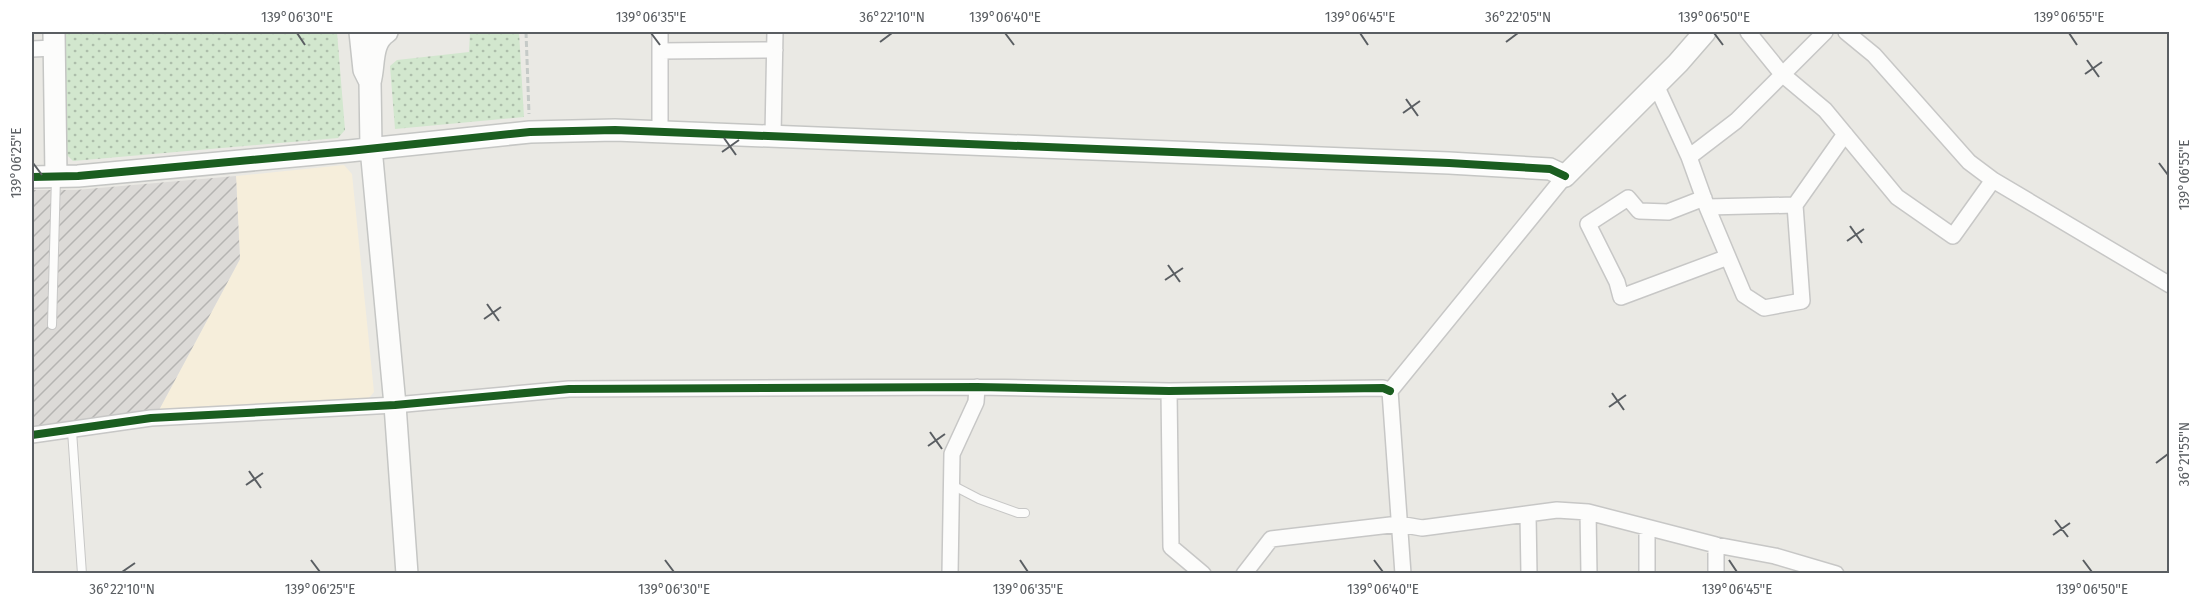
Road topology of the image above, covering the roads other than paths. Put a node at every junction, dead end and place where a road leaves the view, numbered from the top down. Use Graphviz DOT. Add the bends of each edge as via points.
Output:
graph roads {
  1 [pos="360,32"];
  2 [pos="387,32"];
  3 [pos="660,32"];
  4 [pos="775,32"];
  5 [pos="1705,32"];
  6 [pos="1748,32"];
  7 [pos="1826,32"];
  8 [pos="1845,32"];
  9 [pos="54,40"];
  10 [pos="32,49"];
  11 [pos="774,50"];
  12 [pos="660,51"];
  13 [pos="1782,74"];
  14 [pos="370,82"];
  15 [pos="1656,85"];
  16 [pos="660,131"];
  17 [pos="1845,134"];
  18 [pos="773,135"];
  19 [pos="371,148"];
  20 [pos="1689,158"];
  21 [pos="56,176"];
  22 [pos="1565,176"];
  23 [pos="32,177"];
  24 [pos="1993,180"];
  25 [pos="1706,202"];
  26 [pos="1795,205"];
  27 [pos="1728,257"];
  28 [pos="2169,285"];
  29 [pos="52,325"];
  30 [pos="977,387"];
  31 [pos="1169,391"];
  32 [pos="1390,391"];
  33 [pos="395,405"];
  34 [pos="72,431"];
  35 [pos="32,435"];
  36 [pos="952,485"];
  37 [pos="1588,512"];
  38 [pos="1025,513"];
  39 [pos="1528,515"];
  40 [pos="1399,524"];
  41 [pos="1647,528"];
  42 [pos="1716,545"];
  43 [pos="82,573"];
  44 [pos="407,573"];
  45 [pos="950,573"];
  46 [pos="1203,573"];
  47 [pos="1244,573"];
  48 [pos="1403,573"];
  49 [pos="1529,573"];
  50 [pos="1590,573"];
  51 [pos="1647,573"];
  52 [pos="1716,573"];
  53 [pos="1836,573"];
  1 -- 14 [label="street" via="364,70"];
  2 -- 14 [label="street" via="375,47"];
  3 -- 12 [label="street"];
  4 -- 11 [label="street"];
  5 -- 15 [label="street"];
  6 -- 13 [label="street"];
  7 -- 13 [label="street"];
  8 -- 24 [label="street" via="1874,55 1970,162"];
  9 -- 10 [label="street"];
  9 -- 21 [label="street"];
  11 -- 12 [label="street"];
  11 -- 18 [label="street"];
  12 -- 16 [label="street"];
  13 -- 17 [label="street" via="1826,110"];
  13 -- 20 [label="street" via="1736,121"];
  14 -- 19 [label="street"];
  15 -- 20 [label="street"];
  15 -- 22 [label="street"];
  16 -- 18 [label="street"];
  16 -- 19 [label="street" via="530,132"];
  17 -- 24 [label="street" via="1897,197 1953,236"];
  17 -- 26 [label="street"];
  18 -- 22 [label="street" via="1449,163 1550,169"];
  19 -- 21 [label="street"];
  19 -- 33 [label="street"];
  20 -- 25 [label="street"];
  21 -- 23 [label="street"];
  21 -- 29 [label="lane"];
  22 -- 32 [label="street"];
  24 -- 28 [label="street"];
  25 -- 26 [label="street"];
  25 -- 27 [label="street"];
  25 -- 27 [label="street" via="1668,212 1639,211 1628,198 1588,224 1621,297"];
  26 -- 27 [label="street" via="1802,302 1764,308 1744,295"];
  30 -- 31 [label="street"];
  30 -- 33 [label="street" via="569,389"];
  30 -- 36 [label="street" via="976,402 952,454"];
  31 -- 32 [label="street"];
  31 -- 46 [label="street" via="1171,547"];
  32 -- 40 [label="street"];
  33 -- 34 [label="street" via="151,418"];
  33 -- 44 [label="street"];
  34 -- 35 [label="street"];
  34 -- 43 [label="lane"];
  36 -- 38 [label="lane" via="979,499"];
  36 -- 45 [label="street"];
  37 -- 39 [label="street" via="1557,510"];
  37 -- 41 [label="street"];
  37 -- 50 [label="street"];
  39 -- 40 [label="street" via="1422,528"];
  39 -- 49 [label="street"];
  40 -- 47 [label="street" via="1271,539"];
  40 -- 48 [label="street"];
  41 -- 42 [label="street"];
  41 -- 51 [label="street"];
  42 -- 52 [label="street"];
  42 -- 53 [label="street"];
}
